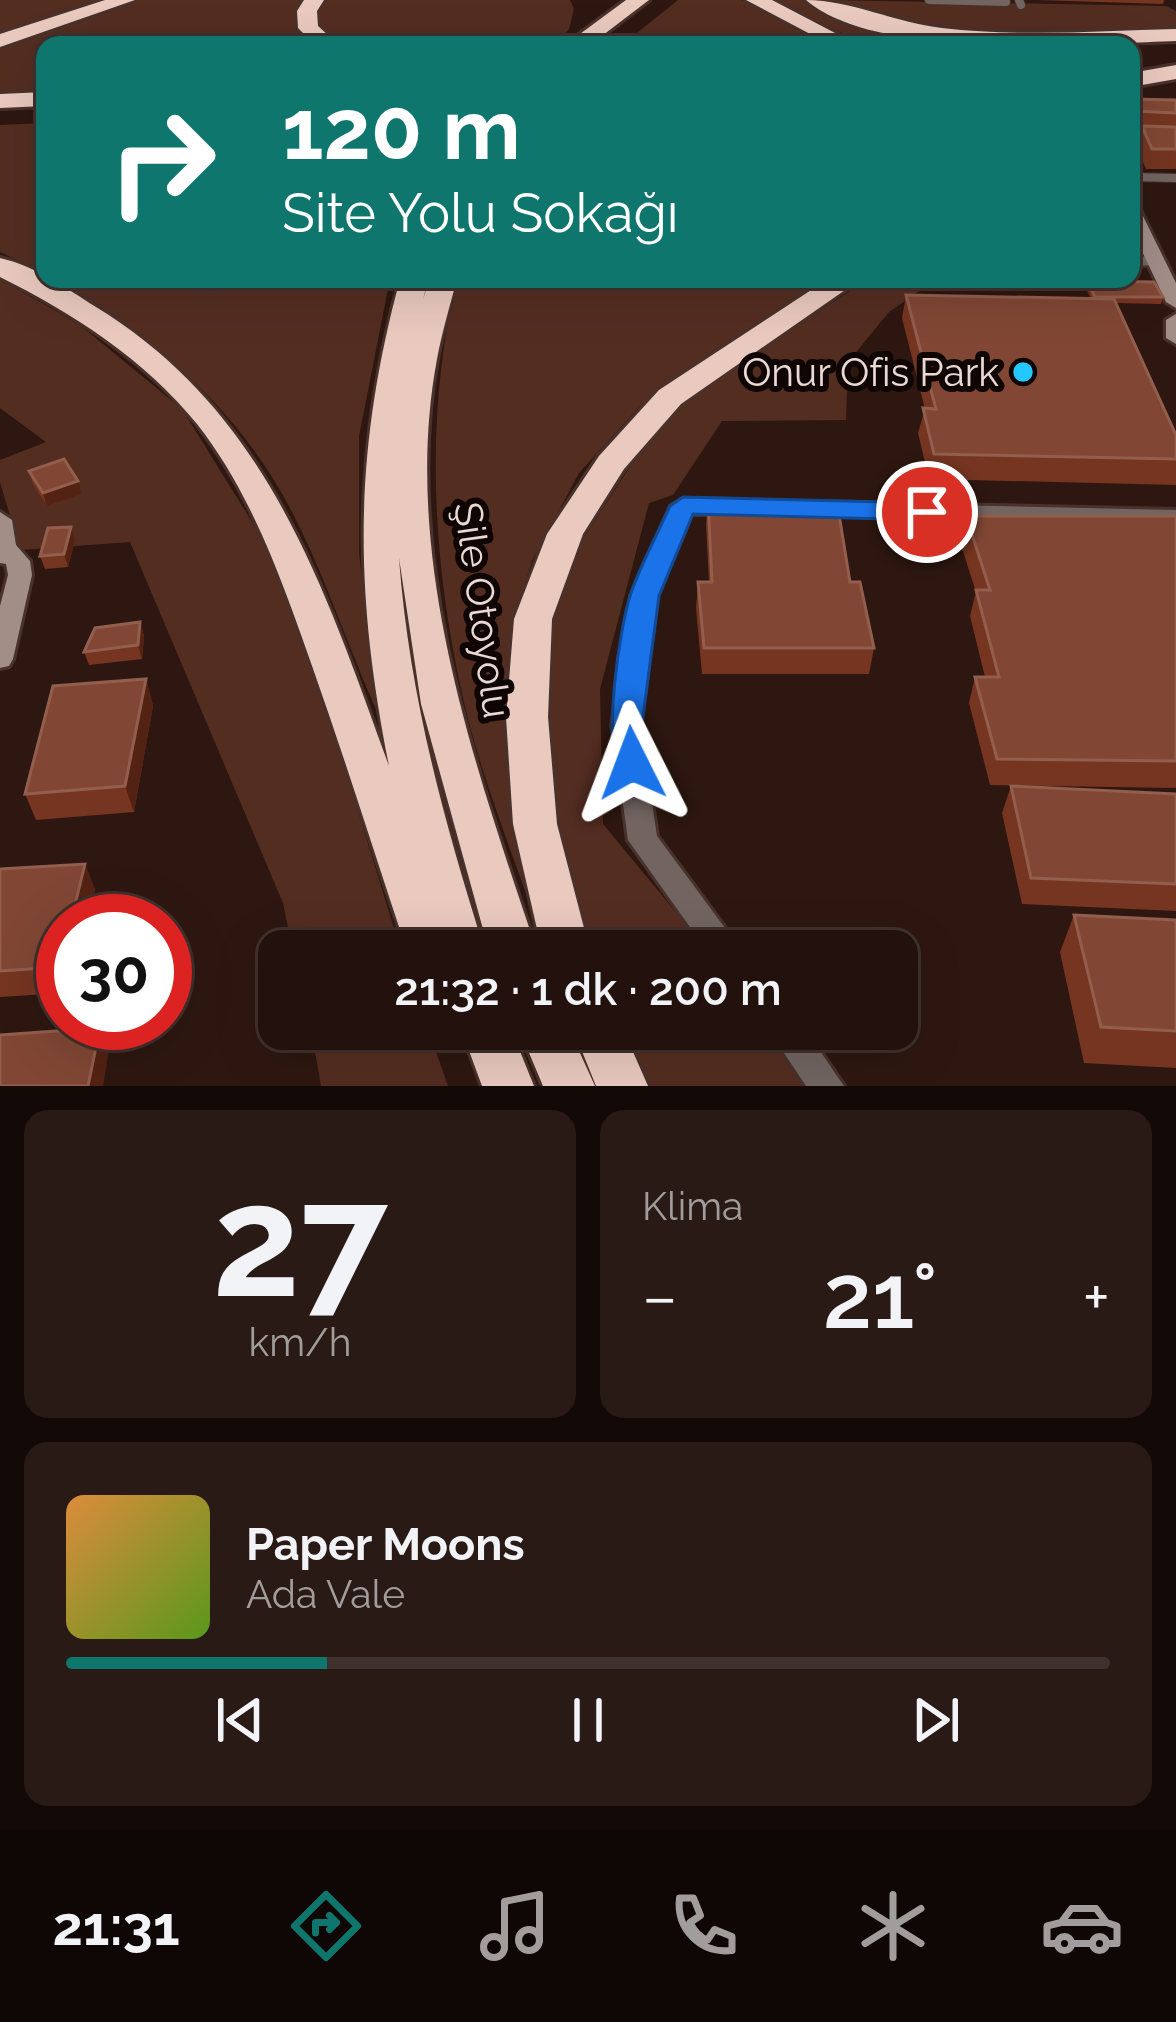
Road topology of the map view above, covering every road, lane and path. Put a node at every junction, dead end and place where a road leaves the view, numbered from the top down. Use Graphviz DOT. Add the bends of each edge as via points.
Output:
graph roads {
  1 [pos="124,0"];
  2 [pos="314,0"];
  3 [pos="639,0"];
  4 [pos="665,0"];
  5 [pos="756,0"];
  6 [pos="816,0"];
  7 [pos="929,0"];
  8 [pos="1007,3"];
  9 [pos="583,10"];
  10 [pos="317,36"];
  11 [pos="576,36"];
  12 [pos="585,36"];
  13 [pos="616,36"];
  14 [pos="829,36"];
  15 [pos="1066,36"];
  16 [pos="1140,38"];
  17 [pos="1176,39"];
  18 [pos="0,41"];
  19 [pos="1140,45"];
  20 [pos="1176,58"];
  21 [pos="1140,60"];
  22 [pos="1176,72"];
  23 [pos="1140,78"];
  24 [pos="36,99"];
  25 [pos="0,101"];
  26 [pos="36,116"];
  27 [pos="0,118"];
  28 [pos="1140,138"];
  29 [pos="1176,139"];
  30 [pos="1140,177"];
  31 [pos="1176,178"];
  32 [pos="1140,228"];
  33 [pos="1140,261"];
  34 [pos="1156,261"];
  35 [pos="0,266"];
  36 [pos="36,283"];
  37 [pos="46,288"];
  38 [pos="412,288"];
  39 [pos="439,288"];
  40 [pos="834,288"];
  41 [pos="1176,302"];
  42 [pos="1176,320"];
  43 [pos="1176,338"];
  44 [pos="1176,518"];
  45 [pos="0,520"];
  46 [pos="1,550"];
  47 [pos="0,659"];
  48 [pos="423,930"];
  49 [pos="454,930"];
  50 [pos="506,930"];
  51 [pos="561,930"];
  52 [pos="710,930"];
  53 [pos="553,1050"];
  54 [pos="607,1050"];
  55 [pos="800,1050"];
  56 [pos="569,1086"];
  57 [pos="622,1086"];
  58 [pos="827,1086"];
  1 -- 18 [label="highway"];
  2 -- 10 [label="highway" via="308,28"];
  3 -- 12 [label="highway"];
  4 -- 13 [label="highway"];
  5 -- 14 [label="highway"];
  6 -- 15 [label="highway" via="864,18 955,33"];
  7 -- 8 [label="lane"];
  9 -- 11 [label="highway"];
  16 -- 17 [label="highway"];
  17 -- 19 [label="highway"];
  20 -- 21 [label="highway"];
  22 -- 23 [label="highway"];
  24 -- 25 [label="highway"];
  26 -- 27 [label="highway"];
  28 -- 29 [label="lane"];
  30 -- 31 [label="lane"];
  32 -- 34 [label="street"];
  33 -- 34 [label="lane"];
  34 -- 41 [label="street"];
  35 -- 36 [label="highway"];
  37 -- 48 [label="highway" via="131,343 227,442 302,585"];
  38 -- 49 [label="highway" via="394,341 378,449 383,635 421,826"];
  39 -- 50 [label="highway, Şile Otoyolu" via="418,364 412,432 417,545 434,675"];
  40 -- 51 [label="highway" via="670,397 611,463 565,534 533,619 527,717 535,824"];
  42 -- 43 [label="street"];
  44 -- 52 [label="street" via="683,506 644,596 626,724 643,840"];
  45 -- 46 [label="street"];
  46 -- 47 [label="street" via="18,561 20,575"];
  53 -- 56 [label="highway"];
  54 -- 57 [label="highway"];
  55 -- 58 [label="street"];
}
